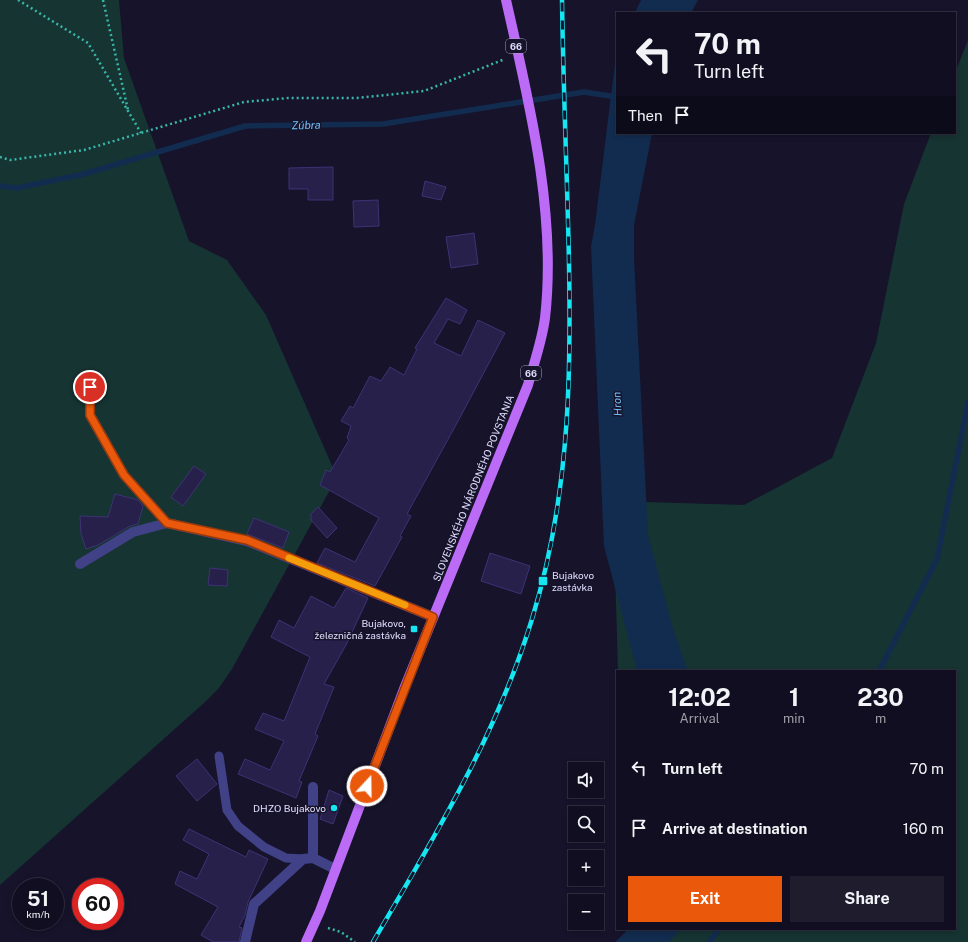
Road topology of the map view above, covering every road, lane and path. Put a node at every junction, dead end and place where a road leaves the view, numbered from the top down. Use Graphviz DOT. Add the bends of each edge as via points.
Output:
graph roads {
  1 [pos="18,0"];
  2 [pos="103,0"];
  3 [pos="506,0"];
  4 [pos="518,54"];
  5 [pos="129,112"];
  6 [pos="141,133"];
  7 [pos="0,157"];
  8 [pos="90,387"];
  9 [pos="167,523"];
  10 [pos="80,564"];
  11 [pos="433,617"];
  12 [pos="220,756"];
  13 [pos="313,787"];
  14 [pos="302,858"];
  15 [pos="313,858"];
  16 [pos="335,869"];
  17 [pos="314,923"];
  18 [pos="245,942"];
  19 [pos="306,942"];
  20 [pos="355,942"];
  1 -- 5 [label="path" via="88,43"];
  2 -- 5 [label="path"];
  3 -- 4 [label="main road, SLOVENSKÉHO NÁRODNÉHO POVSTANIA / 66"];
  4 -- 6 [label="path" via="424,91 357,98 288,98 244,102"];
  4 -- 11 [label="main road, SLOVENSKÉHO NÁRODNÉHO POVSTANIA / 66" via="540,168 547,251 544,320 528,385"];
  5 -- 6 [label="path"];
  6 -- 7 [label="path" via="84,150 10,160"];
  8 -- 9 [label="street" via="90,415 124,475"];
  9 -- 10 [label="street" via="133,532"];
  9 -- 11 [label="street" via="247,540"];
  11 -- 16 [label="main road, SLOVENSKÉHO NÁRODNÉHO POVSTANIA / 66"];
  12 -- 14 [label="lane" via="227,810 238,826 264,847 286,858"];
  13 -- 15 [label="street"];
  14 -- 15 [label="street"];
  14 -- 18 [label="street" via="254,904"];
  15 -- 16 [label="street"];
  16 -- 17 [label="main road, SLOVENSKÉHO NÁRODNÉHO POVSTANIA / 66"];
  17 -- 19 [label="main road, SLOVENSKÉHO NÁRODNÉHO POVSTANIA / 66"];
  17 -- 20 [label="path" via="341,932"];
}
